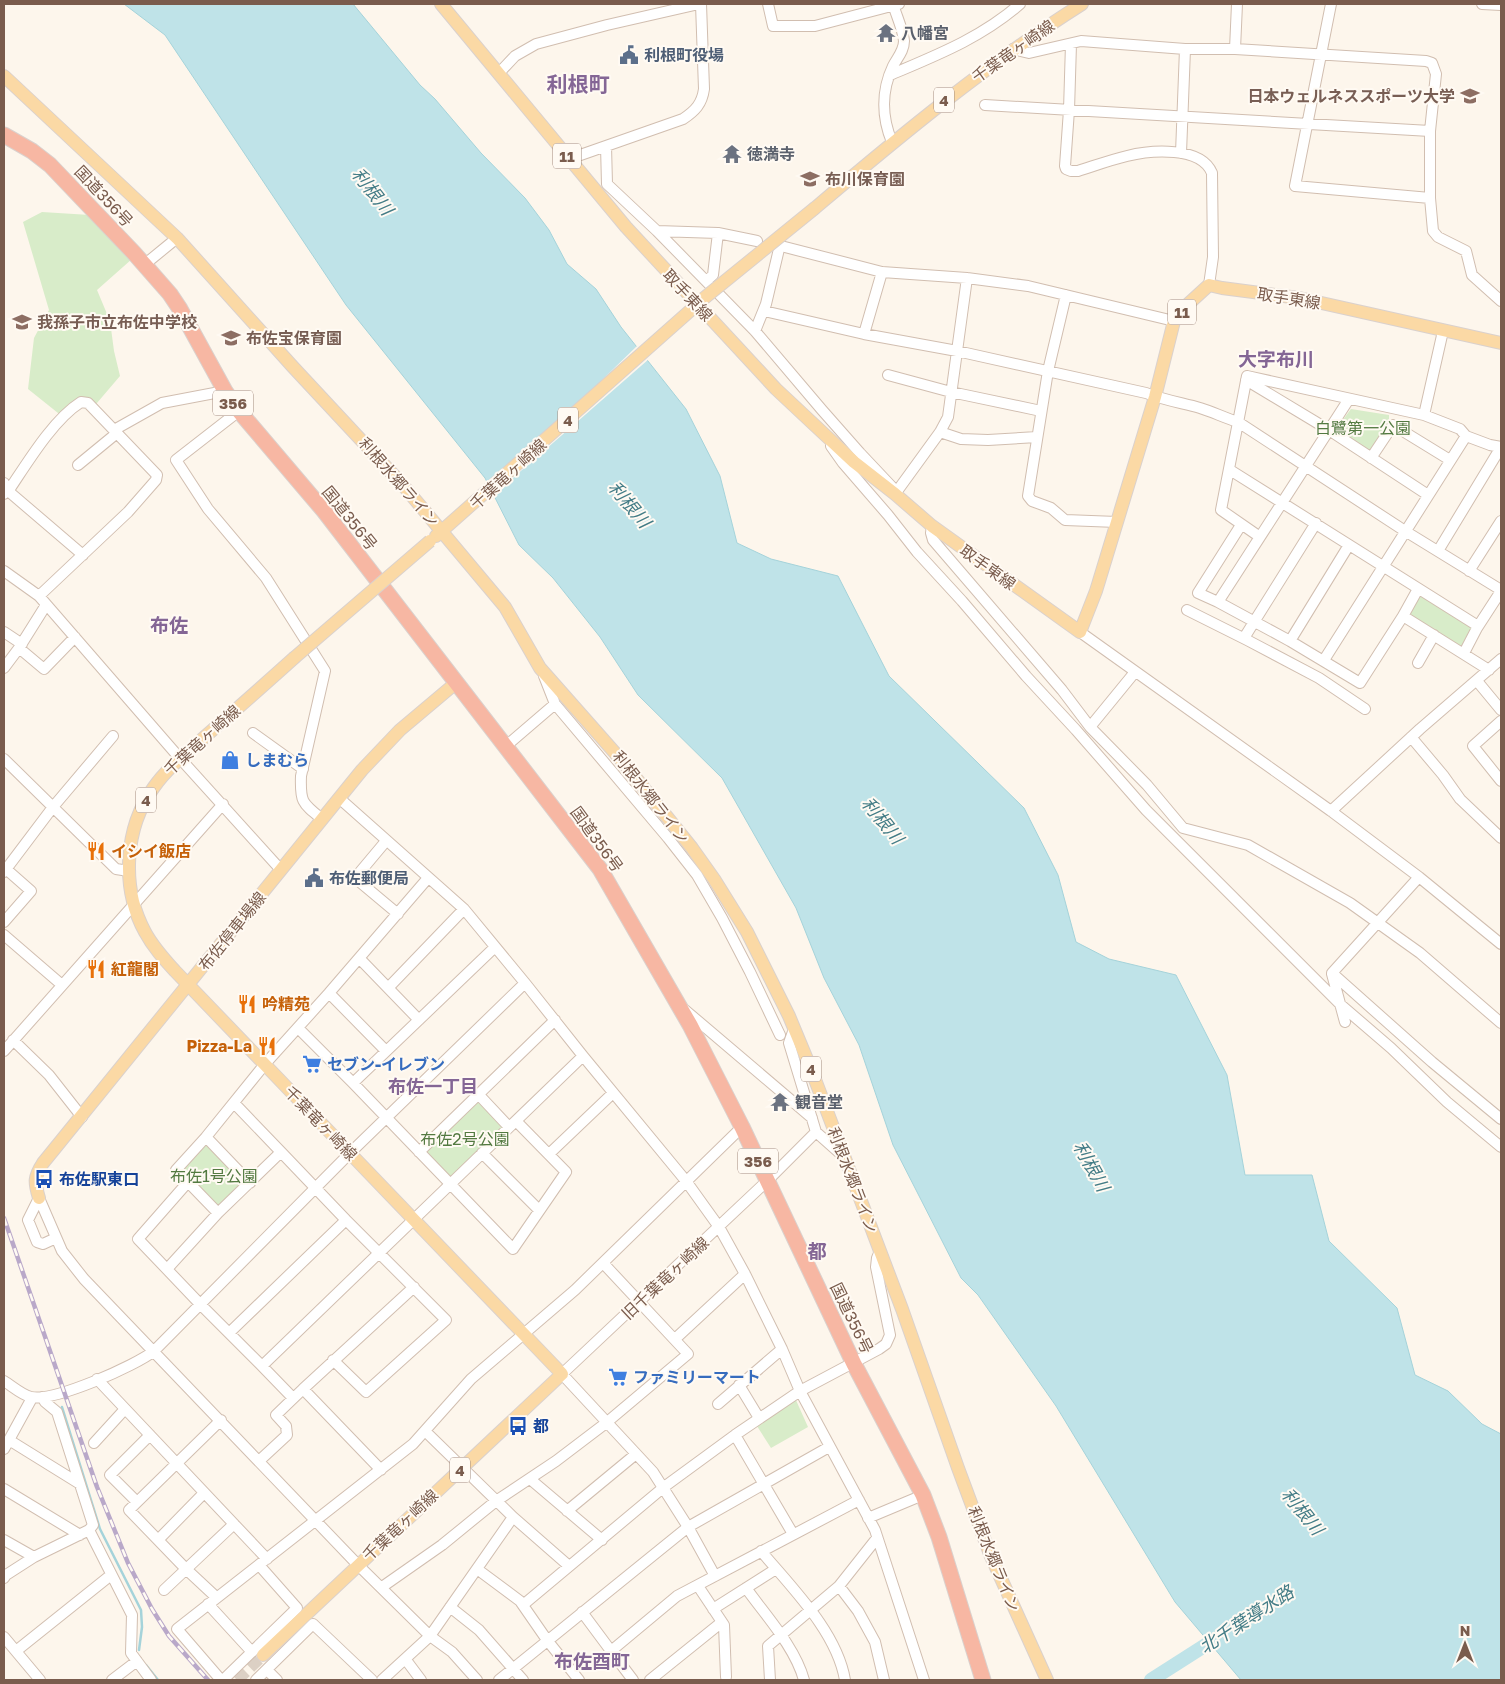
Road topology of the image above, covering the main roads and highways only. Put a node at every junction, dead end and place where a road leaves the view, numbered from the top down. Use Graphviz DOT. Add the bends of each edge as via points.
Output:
graph roads {
  1 [pos="441,4"];
  2 [pos="1082,4"];
  3 [pos="4,76"];
  4 [pos="4,135"];
  5 [pos="700,302"];
  6 [pos="1501,343"];
  7 [pos="446,528"];
  8 [pos="457,682"];
  9 [pos="188,985"];
  10 [pos="40,1198"];
  11 [pos="258,1653"];
  12 [pos="983,1680"];
  13 [pos="1047,1680"];
  1 -- 5 [label="main road, 取手東線 / 11" via="626,227"];
  2 -- 5 [label="main road, 千葉竜ヶ崎線 / 4, bridge" via="1013,49 892,142"];
  3 -- 7 [label="main road, 利根水郷ライン" via="177,238"];
  4 -- 8 [label="highway, 国道356号 / 356" via="32,150 50,165 170,294 239,411 324,511"];
  5 -- 6 [label="main road, 取手東線 / 11" via="757,370 825,437 932,526 1080,632 1117,522 1174,321 1209,285 1299,298"];
  5 -- 7 [label="main road, 千葉竜ヶ崎線 / 4"];
  7 -- 9 [label="main road, 千葉竜ヶ崎線 / 4, bridge" via="180,759 159,780 142,807 131,844 129,871 134,905 154,947"];
  7 -- 13 [label="main road, 利根水郷ライン / 4" via="505,607 540,668 581,712 692,848 747,932 794,1029 880,1251 990,1554"];
  8 -- 9 [label="main road, 布佐停車場線" via="379,752"];
  8 -- 12 [label="highway, 国道356号 / 356" via="600,869 680,1006 854,1364 923,1495"];
  9 -- 10 [label="main road, 布佐停車場線" via="36,1174 35,1184"];
  9 -- 11 [label="main road, 千葉竜ヶ崎線 / 4" via="562,1374 358,1565"];
}
